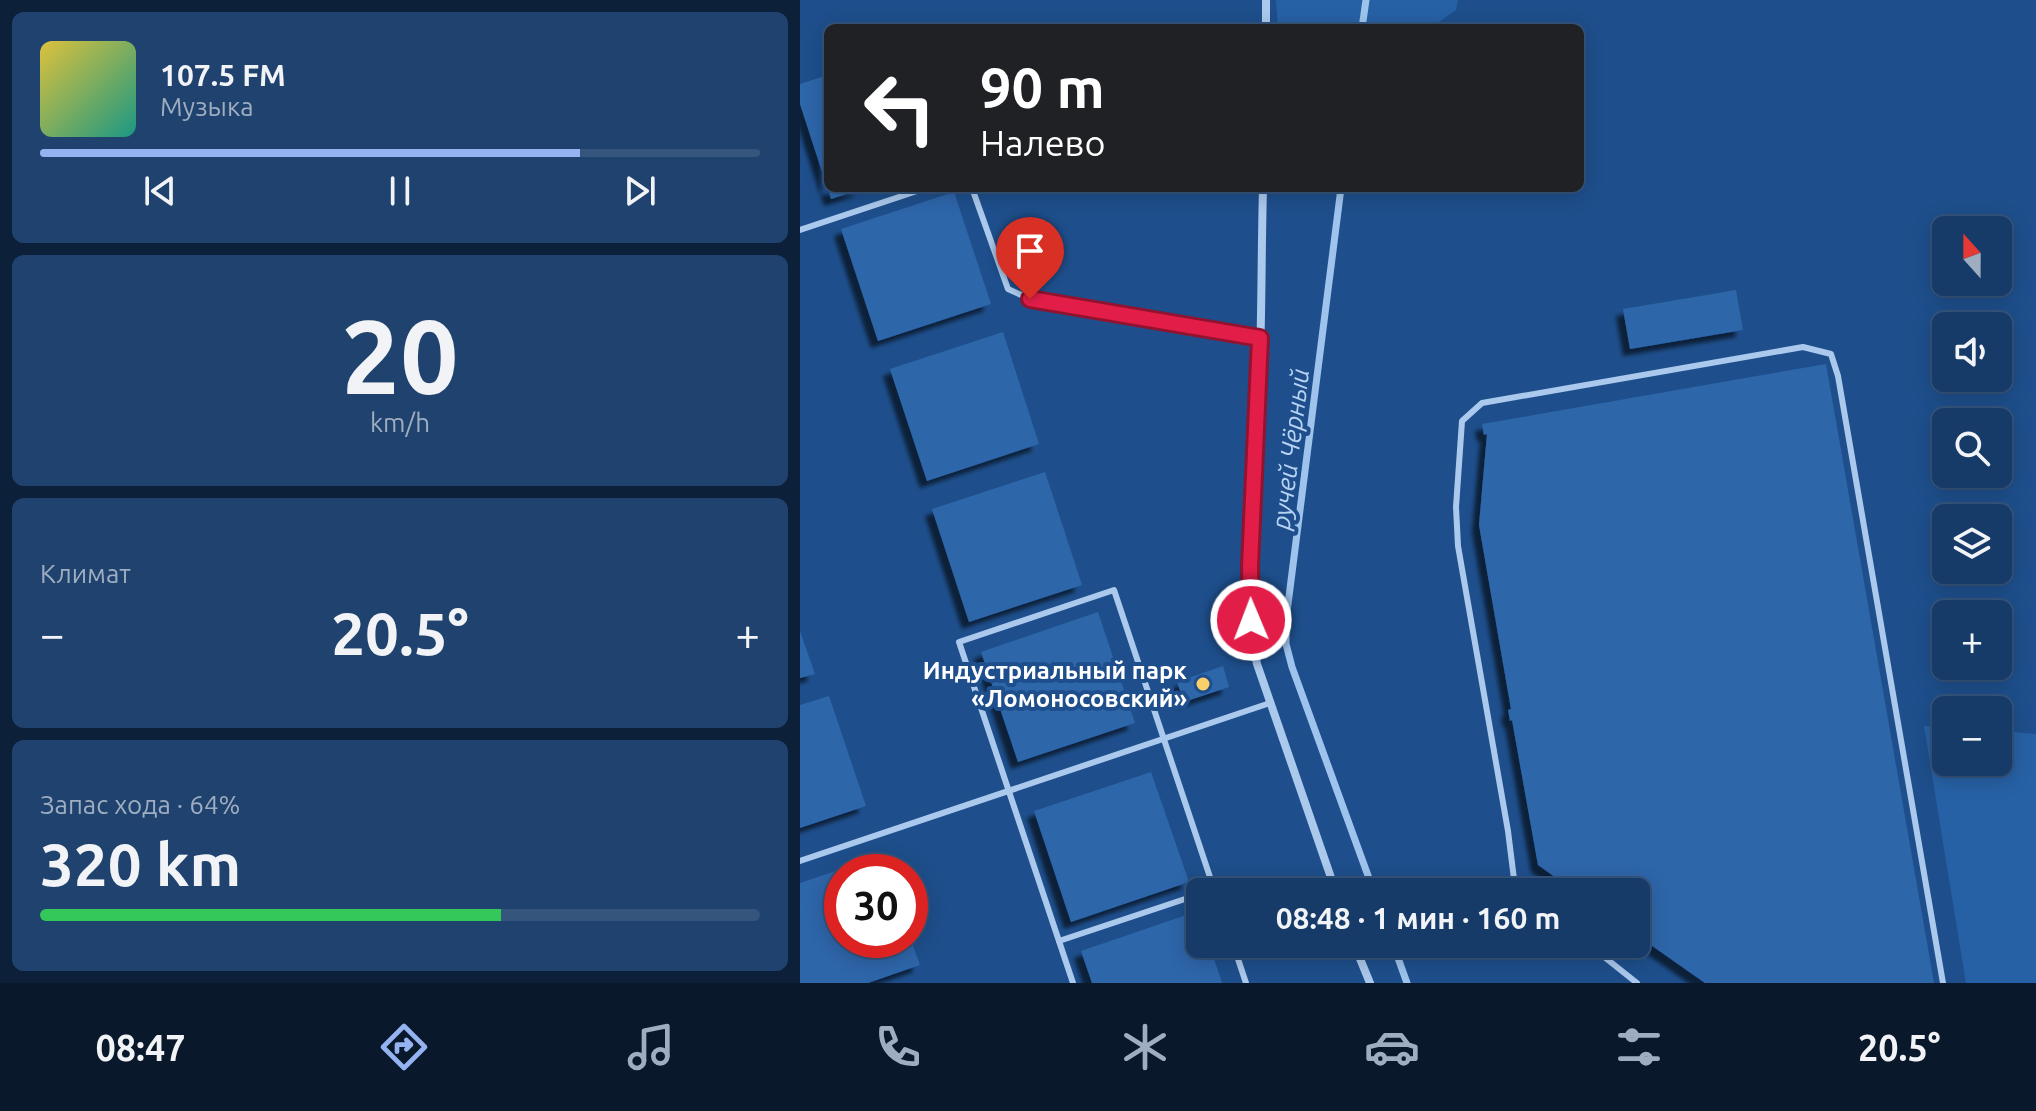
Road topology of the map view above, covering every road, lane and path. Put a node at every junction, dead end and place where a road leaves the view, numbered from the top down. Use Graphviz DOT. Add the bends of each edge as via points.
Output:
graph roads {
  1 [pos="1266,0"];
  2 [pos="1266,24"];
  3 [pos="914,192"];
  4 [pos="973,192"];
  5 [pos="1263,192"];
  6 [pos="800,230"];
  7 [pos="1260,338"];
  8 [pos="1270,703"];
  9 [pos="1164,739"];
  10 [pos="1009,791"];
  11 [pos="800,861"];
  12 [pos="1211,878"];
  13 [pos="1331,878"];
  14 [pos="1514,878"];
  15 [pos="1186,899"];
  16 [pos="1059,941"];
  17 [pos="1238,958"];
  18 [pos="1359,958"];
  19 [pos="1606,958"];
  20 [pos="1073,983"];
  21 [pos="1246,983"];
  22 [pos="1369,983"];
  23 [pos="1637,983"];
  24 [pos="1943,983"];
  1 -- 2 [label="street"];
  3 -- 6 [label="lane"];
  4 -- 7 [label="lane" via="1008,289 1030,299"];
  5 -- 7 [label="street"];
  7 -- 8 [label="street" via="1249,600 1252,640"];
  8 -- 9 [label="lane"];
  8 -- 13 [label="street"];
  9 -- 10 [label="lane"];
  9 -- 10 [label="lane" via="1114,590 959,642"];
  9 -- 12 [label="lane"];
  10 -- 11 [label="lane"];
  10 -- 16 [label="lane"];
  14 -- 24 [label="lane" via="1458,546 1462,421 1482,403 1803,347 1831,354 1838,376"];
  15 -- 16 [label="lane"];
  16 -- 20 [label="lane"];
  17 -- 21 [label="lane"];
  18 -- 22 [label="street"];
  19 -- 23 [label="lane"];
}
